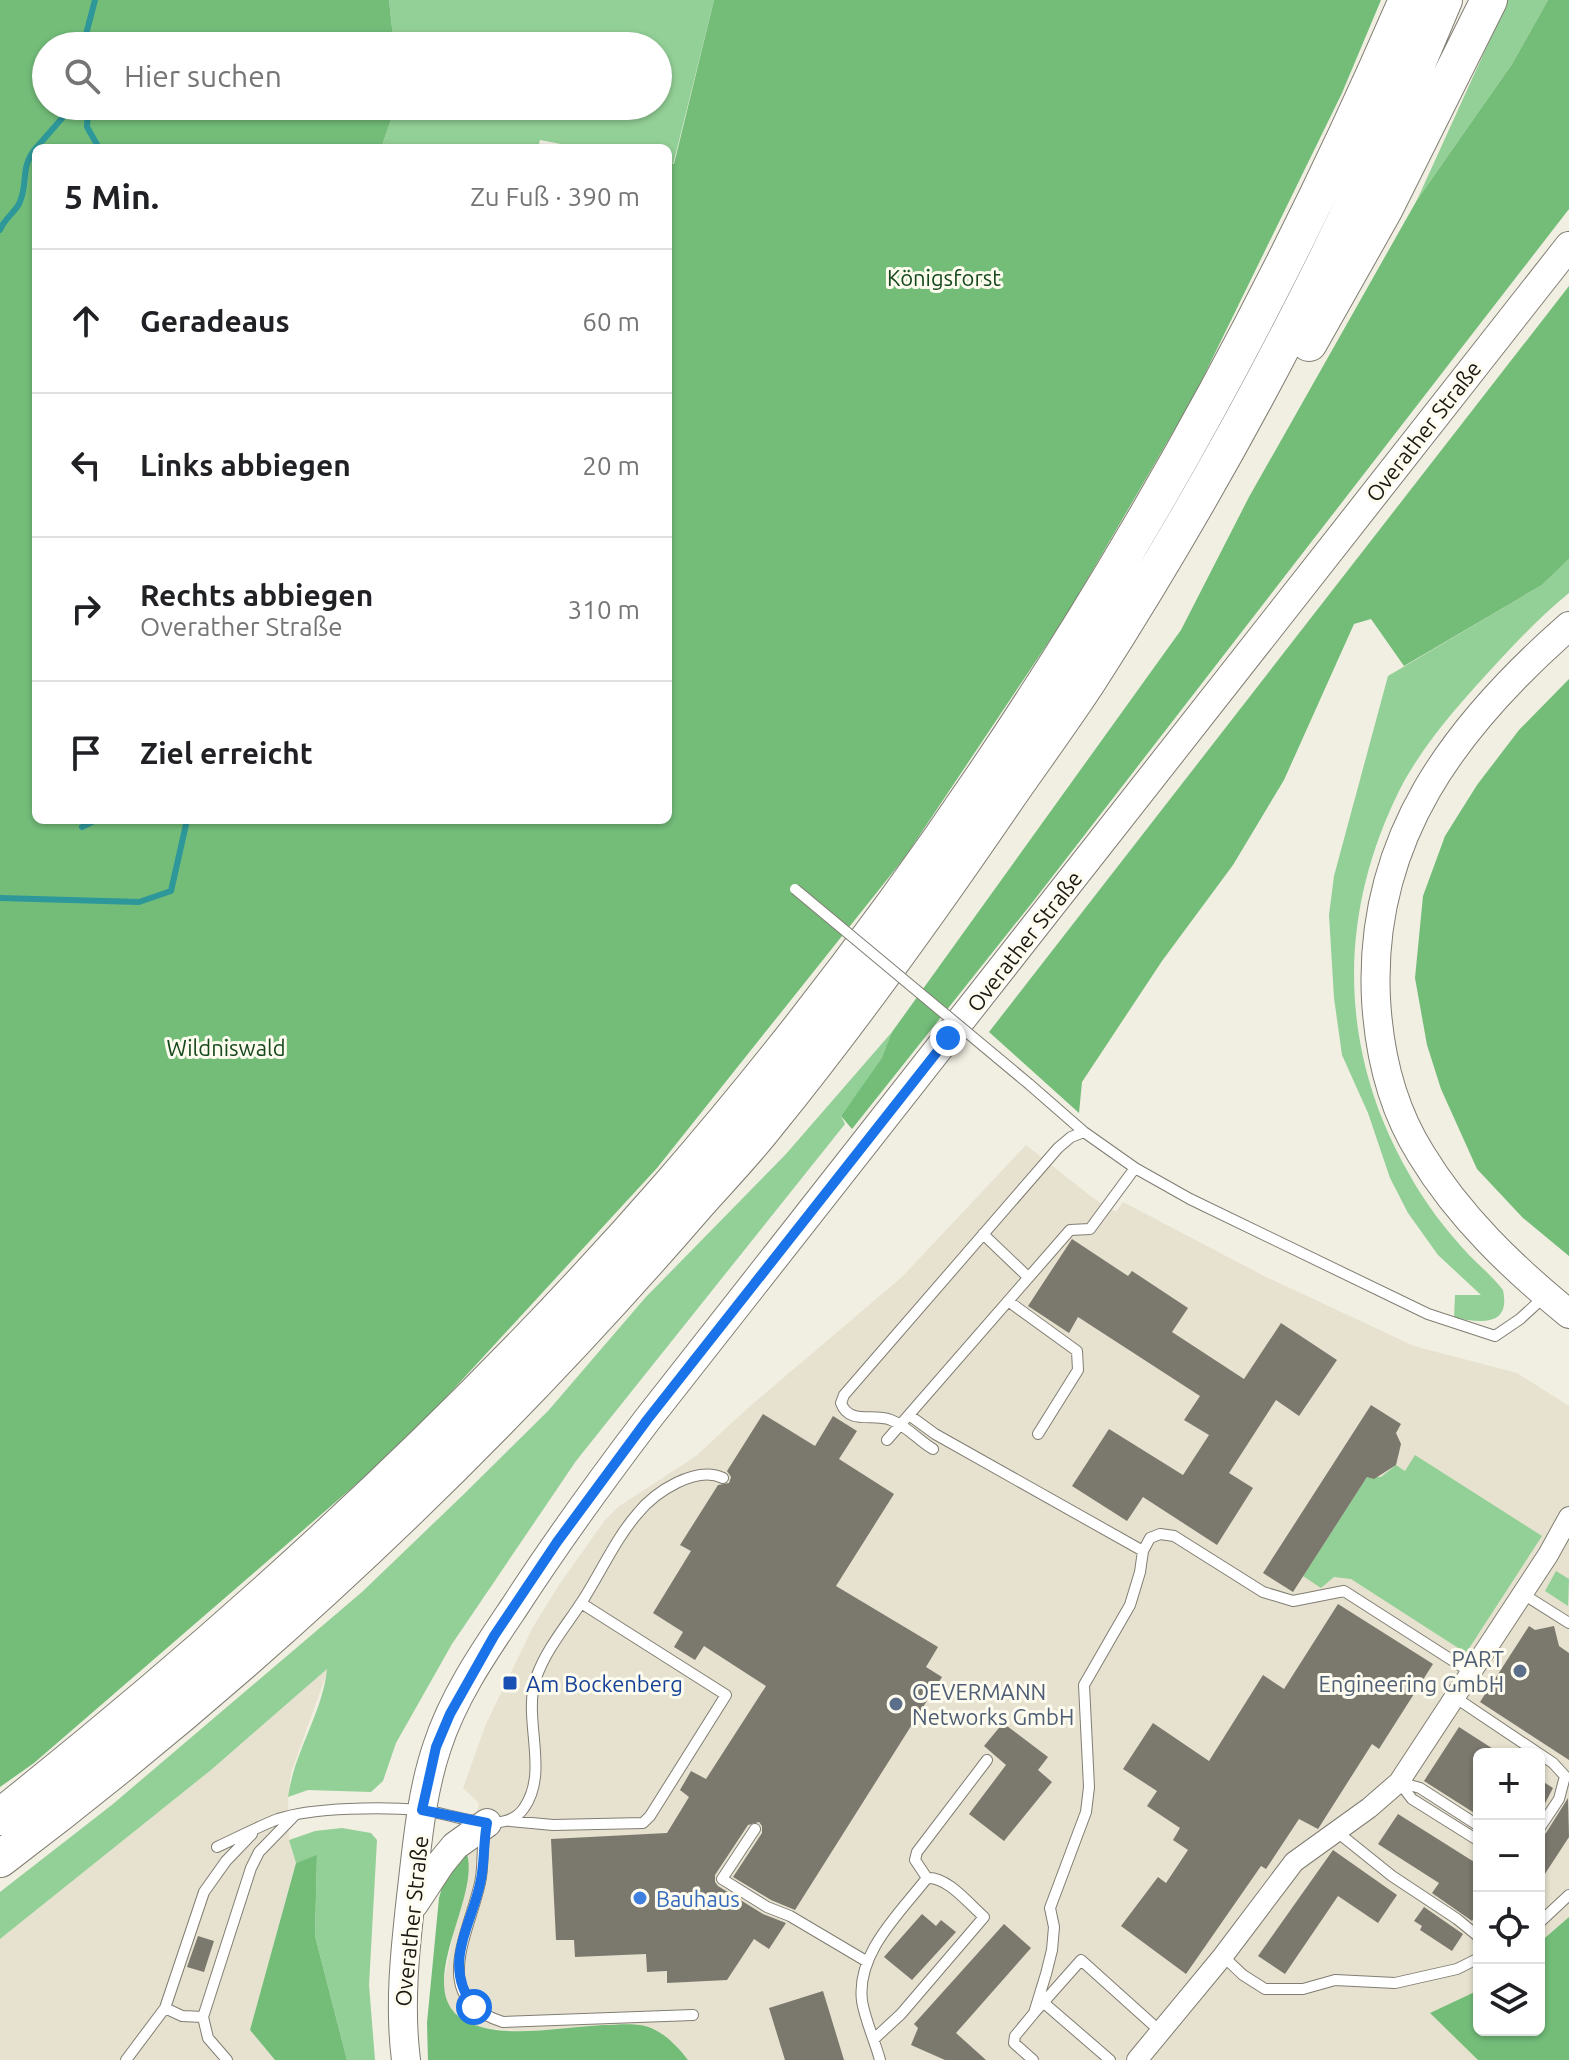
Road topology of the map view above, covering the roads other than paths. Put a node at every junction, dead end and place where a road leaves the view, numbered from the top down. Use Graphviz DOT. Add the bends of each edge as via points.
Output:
graph roads {
  1 [pos="1407,0"];
  2 [pos="1444,0"];
  3 [pos="1489,0"];
  4 [pos="1569,246"];
  5 [pos="1569,626"];
  6 [pos="1087,682"];
  7 [pos="795,889"];
  8 [pos="1084,1132"];
  9 [pos="1135,1168"];
  10 [pos="983,1234"];
  11 [pos="1028,1277"];
  12 [pos="1547,1295"];
  13 [pos="1008,1301"];
  14 [pos="1569,1314"];
  15 [pos="909,1415"];
  16 [pos="900,1425"];
  17 [pos="1038,1434"];
  18 [pos="887,1440"];
  19 [pos="933,1449"];
  20 [pos="723,1478"];
  21 [pos="1569,1517"];
  22 [pos="1143,1551"];
  23 [pos="1523,1594"];
  24 [pos="581,1603"];
  25 [pos="1569,1623"];
  26 [pos="1472,1673"];
  27 [pos="1456,1698"];
  28 [pos="987,1760"];
  29 [pos="1399,1782"];
  30 [pos="422,1810"];
  31 [pos="296,1814"];
  32 [pos="0,1817"];
  33 [pos="1545,1820"];
  34 [pos="499,1822"];
  35 [pos="1473,1822"];
  36 [pos="259,1827"];
  37 [pos="755,1829"];
  38 [pos="1336,1831"];
  39 [pos="1473,1837"];
  40 [pos="217,1847"];
  41 [pos="0,1859"];
  42 [pos="927,1878"];
  43 [pos="1569,1895"];
  44 [pos="409,1911"];
  45 [pos="1545,1917"];
  46 [pos="1473,1932"];
  47 [pos="1223,1956"];
  48 [pos="866,1961"];
  49 [pos="1473,1961"];
  50 [pos="1044,2003"];
  51 [pos="165,2008"];
  52 [pos="1034,2013"];
  53 [pos="693,2015"];
  54 [pos="203,2017"];
  55 [pos="1161,2032"];
  56 [pos="874,2039"];
  57 [pos="126,2060"];
  58 [pos="227,2060"];
  59 [pos="406,2060"];
  60 [pos="880,2060"];
  61 [pos="1033,2060"];
  62 [pos="1110,2060"];
  63 [pos="1137,2060"];
  1 -- 32 [label="highway" via="1295,244 1160,493 1013,728 875,929 671,1185 500,1371 313,1553"];
  2 -- 6 [label="highway" via="1356,198 1295,319 1189,513"];
  3 -- 6 [label="highway" via="1384,210 1281,392 1170,578"];
  4 -- 30 [label="main road, Overather Straße" via="592,1492 465,1685 436,1747"];
  5 -- 12 [label="main road" via="1483,708 1440,766 1388,876 1376,950 1383,1063 1405,1124 1466,1217"];
  6 -- 41 [label="highway" via="864,1002 764,1128 586,1331 356,1561 120,1766"];
  7 -- 8 [label="lane, bridge"];
  8 -- 9 [label="lane"];
  8 -- 10 [label="lane" via="1058,1148"];
  9 -- 11 [label="lane" via="1090,1229 1070,1230"];
  9 -- 12 [label="lane" via="1470,1330 1495,1336"];
  10 -- 11 [label="lane"];
  10 -- 16 [label="lane" via="844,1395 843,1411 851,1416 889,1418"];
  11 -- 13 [label="lane"];
  12 -- 14 [label="main road"];
  13 -- 15 [label="lane"];
  13 -- 17 [label="lane" via="1077,1351 1078,1370"];
  15 -- 16 [label="lane"];
  15 -- 22 [label="lane"];
  16 -- 18 [label="lane"];
  16 -- 19 [label="lane"];
  20 -- 24 [label="lane" via="694,1476 638,1512"];
  21 -- 23 [label="street"];
  22 -- 26 [label="lane" via="1150,1538 1174,1536 1263,1592 1293,1601 1344,1591"];
  22 -- 52 [label="lane" via="1130,1605 1084,1685 1086,1812 1050,1908 1052,1950"];
  23 -- 25 [label="lane"];
  23 -- 26 [label="street"];
  24 -- 34 [label="lane" via="536,1679 533,1786 524,1810"];
  24 -- 34 [label="lane" via="726,1695 643,1823"];
  26 -- 27 [label="street"];
  27 -- 29 [label="street"];
  27 -- 33 [label="lane" via="1565,1776 1559,1799"];
  28 -- 42 [label="lane" via="917,1852 915,1860"];
  29 -- 35 [label="lane" via="1420,1788"];
  29 -- 38 [label="street"];
  29 -- 39 [label="lane" via="1412,1799"];
  30 -- 31 [label="lane"];
  30 -- 34 [label="lane"];
  30 -- 44 [label="main road, Overather Straße"];
  31 -- 36 [label="lane"];
  31 -- 54 [label="lane" via="259,1852 251,1868"];
  34 -- 44 [label="main road" via="455,1846"];
  34 -- 53 [label="lane" via="483,1843 481,1881 459,1958 458,1975 474,2007 503,2022"];
  36 -- 40 [label="lane"];
  36 -- 51 [label="lane" via="204,1892"];
  37 -- 48 [label="lane" via="722,1879"];
  38 -- 46 [label="lane"];
  38 -- 47 [label="street" via="1294,1862"];
  42 -- 48 [label="lane"];
  42 -- 56 [label="lane" via="936,1877 984,1917"];
  43 -- 45 [label="lane"];
  44 -- 59 [label="main road, Overather Straße" via="401,2021"];
  47 -- 49 [label="lane" via="1265,1989 1303,1989 1335,1980 1395,1983"];
  47 -- 55 [label="street"];
  48 -- 56 [label="lane" via="862,2002"];
  50 -- 52 [label="lane"];
  50 -- 55 [label="lane" via="1081,1960"];
  50 -- 62 [label="lane"];
  51 -- 54 [label="lane"];
  51 -- 57 [label="lane"];
  52 -- 61 [label="lane" via="1014,2043"];
  54 -- 58 [label="lane" via="208,2038"];
  55 -- 63 [label="street"];
  56 -- 60 [label="lane"];
}
